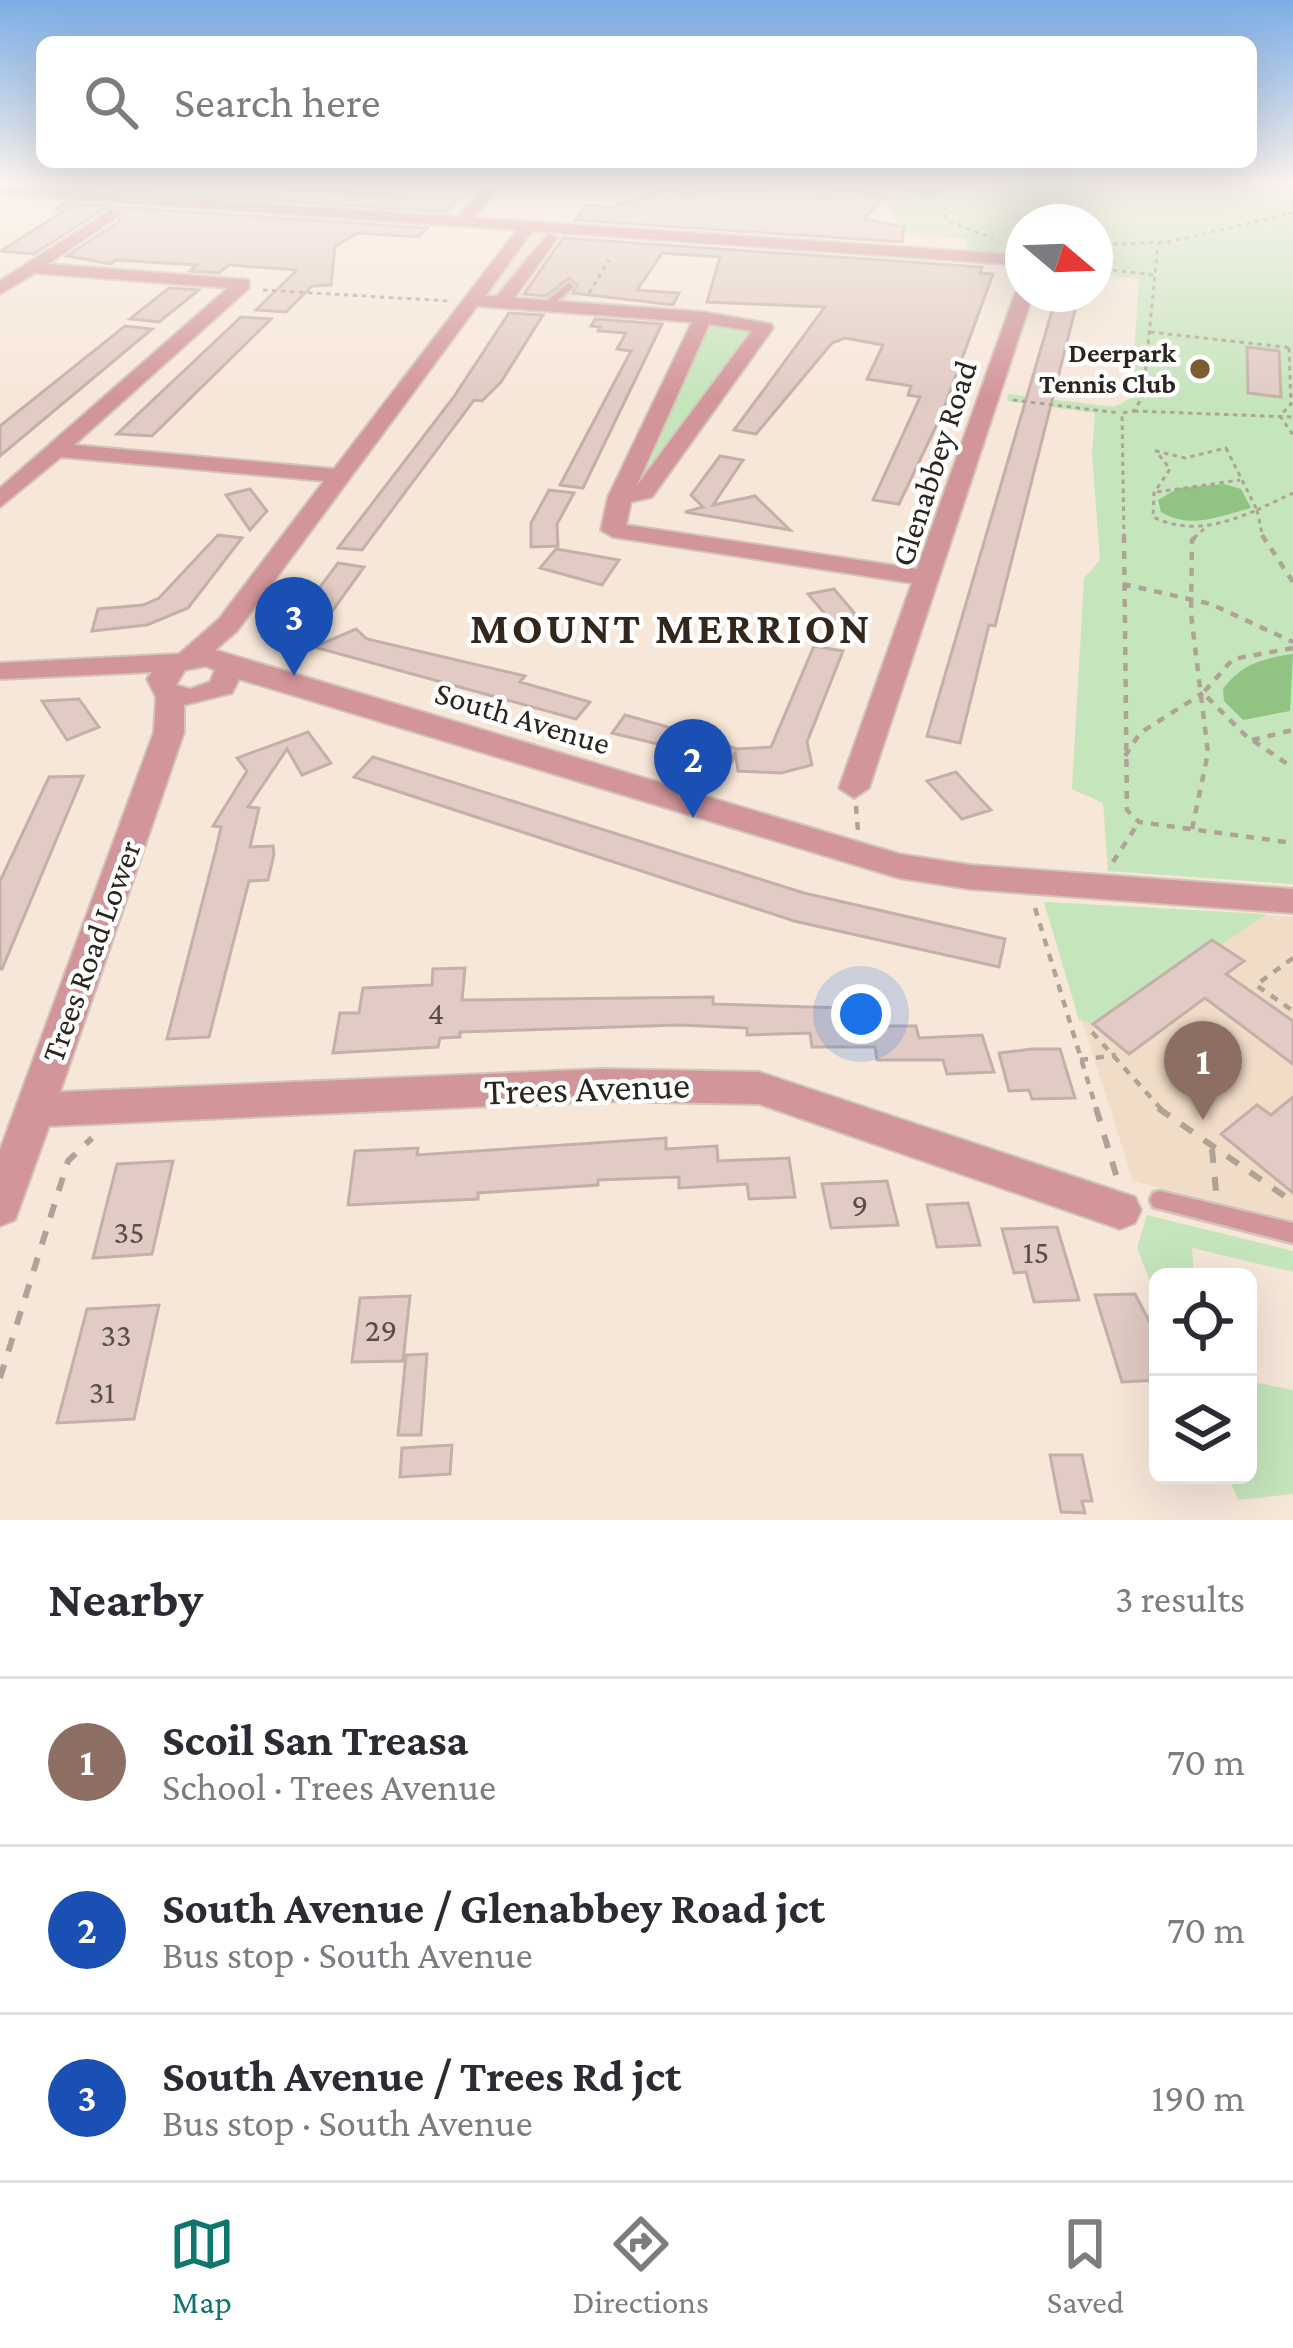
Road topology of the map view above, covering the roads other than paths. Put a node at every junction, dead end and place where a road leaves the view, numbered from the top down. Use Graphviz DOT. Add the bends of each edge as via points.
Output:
graph roads {
  1 [pos="50,256"];
  2 [pos="506,256"];
  3 [pos="536,256"];
  4 [pos="945,256"];
  5 [pos="1005,259"];
  6 [pos="32,268"];
  7 [pos="490,277"];
  8 [pos="519,279"];
  9 [pos="569,286"];
  10 [pos="0,289"];
  11 [pos="472,300"];
  12 [pos="502,302"];
  13 [pos="547,306"];
  14 [pos="1018,312"];
  15 [pos="703,317"];
  16 [pos="783,319"];
  17 [pos="758,325"];
  18 [pos="56,450"];
  19 [pos="338,476"];
  20 [pos="620,497"];
  21 [pos="0,500"];
  22 [pos="929,578"];
  23 [pos="227,625"];
  24 [pos="0,671"];
  25 [pos="174,674"];
  26 [pos="220,678"];
  27 [pos="169,732"];
  28 [pos="854,788"];
  29 [pos="1293,901"];
  30 [pos="33,1110"];
  31 [pos="1119,1197"];
  32 [pos="1160,1201"];
  33 [pos="0,1207"];
  34 [pos="1293,1234"];
  1 -- 6 [label="street"];
  2 -- 7 [label="street"];
  3 -- 8 [label="street"];
  4 -- 5 [label="street"];
  6 -- 10 [label="street"];
  6 -- 18 [label="street" via="242,284"];
  7 -- 8 [label="street"];
  7 -- 11 [label="street"];
  8 -- 12 [label="street"];
  9 -- 13 [label="lane"];
  11 -- 12 [label="street"];
  11 -- 19 [label="street"];
  12 -- 13 [label="street"];
  13 -- 15 [label="street"];
  14 -- 22 [label="street, Glenabbey Road"];
  15 -- 17 [label="street"];
  15 -- 20 [label="street"];
  16 -- 17 [label="street"];
  17 -- 20 [label="street" via="762,337 644,492"];
  18 -- 19 [label="street"];
  18 -- 21 [label="street"];
  19 -- 23 [label="street"];
  20 -- 22 [label="street" via="613,530"];
  22 -- 28 [label="street, Glenabbey Road"];
  23 -- 25 [label="street"];
  23 -- 26 [label="street"];
  24 -- 25 [label="street" via="106,663"];
  25 -- 26 [label="street"];
  25 -- 26 [label="street"];
  25 -- 27 [label="street, Trees Road Lower"];
  26 -- 27 [label="street"];
  26 -- 29 [label="street, South Avenue" via="276,681 860,856 970,877 1103,877"];
  27 -- 30 [label="street, Trees Road Lower"];
  30 -- 31 [label="street, Trees Avenue" via="602,1085 759,1088"];
  30 -- 33 [label="street, Trees Road Lower"];
  32 -- 34 [label="lane"];
}
